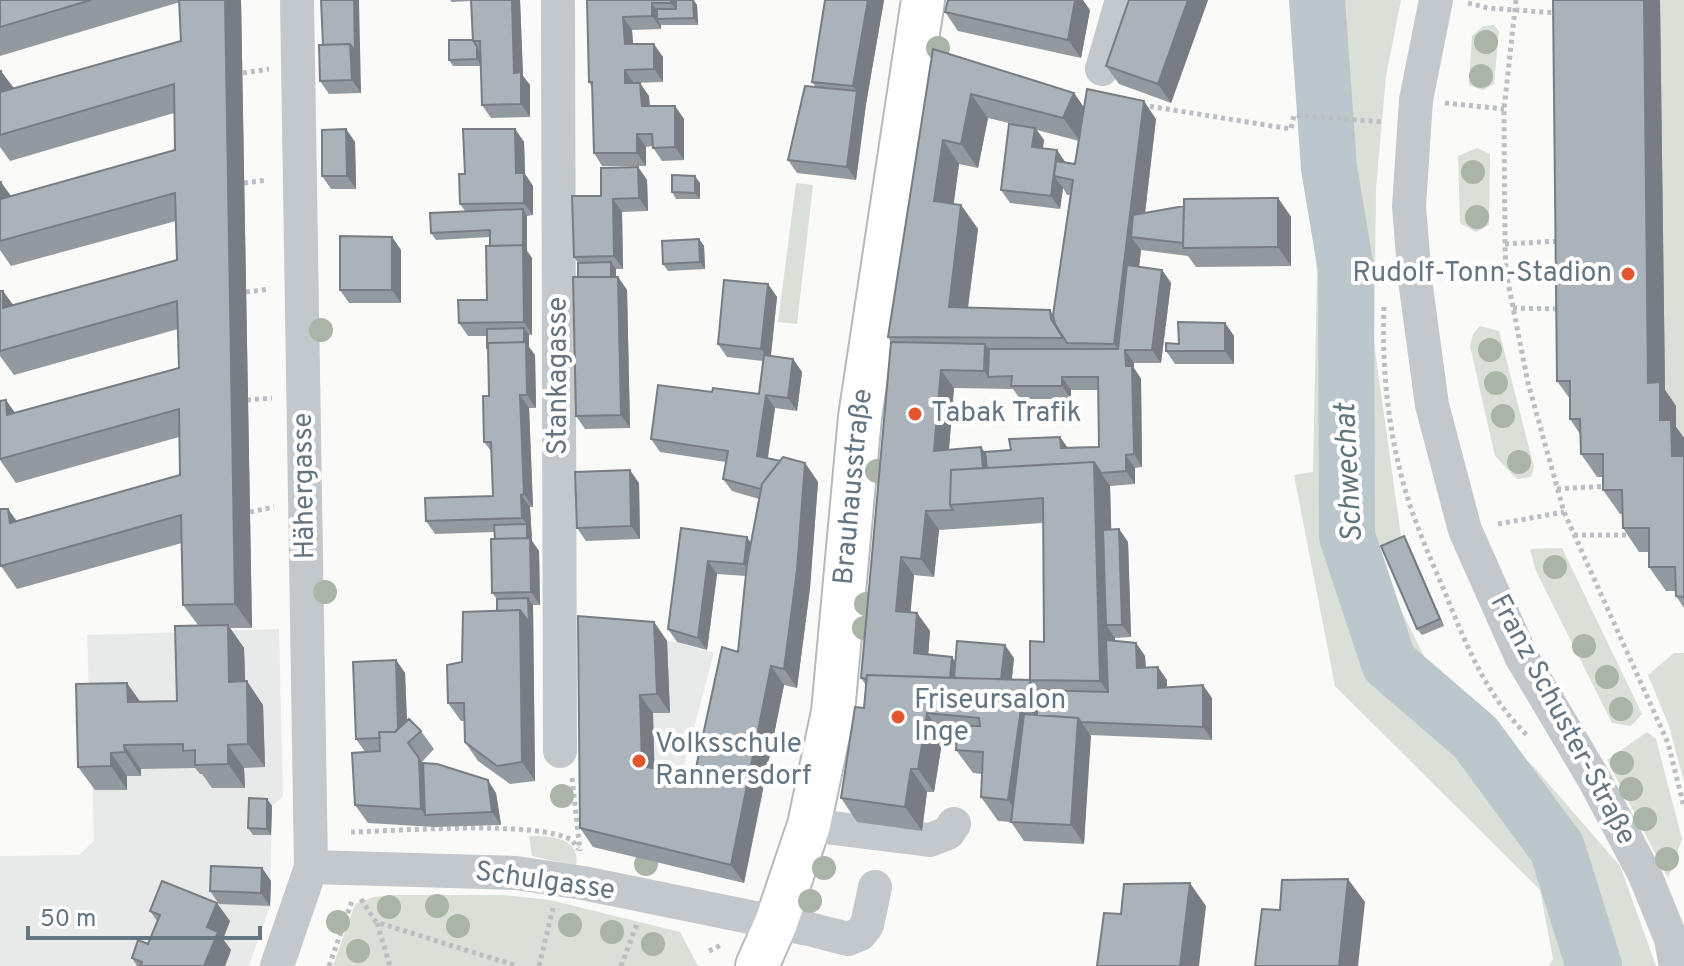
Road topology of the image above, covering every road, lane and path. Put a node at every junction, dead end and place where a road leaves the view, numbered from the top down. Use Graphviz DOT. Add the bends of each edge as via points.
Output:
graph roads {
  1 [pos="297,0"];
  2 [pos="558,0"];
  3 [pos="923,0"];
  4 [pos="1122,0"];
  5 [pos="1516,0"];
  6 [pos="1450,1"];
  7 [pos="1514,9"];
  8 [pos="1567,13"];
  9 [pos="274,69"];
  10 [pos="1102,69"];
  11 [pos="243,73"];
  12 [pos="1416,100"];
  13 [pos="1138,105"];
  14 [pos="1504,109"];
  15 [pos="1391,123"];
  16 [pos="276,179"];
  17 [pos="244,183"];
  18 [pos="1572,241"];
  19 [pos="1505,244"];
  20 [pos="1506,272"];
  21 [pos="1415,280"];
  22 [pos="279,288"];
  23 [pos="246,292"];
  24 [pos="1513,308"];
  25 [pos="1572,309"];
  26 [pos="281,397"];
  27 [pos="247,400"];
  28 [pos="1620,486"];
  29 [pos="1557,489"];
  30 [pos="283,506"];
  31 [pos="250,512"];
  32 [pos="1564,512"];
  33 [pos="1465,530"];
  34 [pos="1574,535"];
  35 [pos="1639,535"];
  36 [pos="560,751"];
  37 [pos="1684,807"];
  38 [pos="954,824"];
  39 [pos="809,825"];
  40 [pos="580,852"];
  41 [pos="311,867"];
  42 [pos="875,887"];
  43 [pos="640,916"];
  44 [pos="376,922"];
  45 [pos="776,923"];
  46 [pos="277,966"];
  47 [pos="329,966"];
  48 [pos="390,966"];
  49 [pos="517,966"];
  50 [pos="621,966"];
  51 [pos="757,966"];
  52 [pos="1676,966"];
  1 -- 41 [label="street, Hähergasse"];
  2 -- 36 [label="street, Stankagasse"];
  3 -- 39 [label="main road, Brauhausstraße" via="860,417 833,712"];
  4 -- 10 [label="street"];
  5 -- 7 [label="path"];
  6 -- 7 [label="path"];
  6 -- 12 [label="street, Franz Schuster-Straße"];
  7 -- 8 [label="path"];
  7 -- 14 [label="path"];
  9 -- 11 [label="path"];
  12 -- 14 [label="path"];
  12 -- 21 [label="street, Franz Schuster-Straße" via="1409,206"];
  13 -- 15 [label="path" via="1291,129 1294,115"];
  14 -- 19 [label="path"];
  16 -- 17 [label="path"];
  18 -- 19 [label="path"];
  19 -- 20 [label="path"];
  20 -- 21 [label="path"];
  20 -- 24 [label="path"];
  21 -- 33 [label="street, Franz Schuster-Straße" via="1432,405"];
  22 -- 23 [label="path"];
  24 -- 25 [label="path"];
  24 -- 29 [label="path"];
  26 -- 27 [label="path"];
  28 -- 29 [label="path"];
  29 -- 32 [label="path"];
  30 -- 31 [label="path"];
  32 -- 33 [label="path"];
  32 -- 34 [label="path"];
  33 -- 52 [label="street, Franz Schuster-Straße" via="1521,656 1645,875"];
  34 -- 35 [label="path"];
  34 -- 37 [label="path" via="1668,743"];
  36 -- 40 [label="path" via="575,783"];
  38 -- 39 [label="street" via="948,833 930,840"];
  39 -- 45 [label="main road, Brauhausstraße"];
  41 -- 45 [label="street, Schulgasse" via="516,873"];
  41 -- 46 [label="street, Hähergasse"];
  42 -- 45 [label="street, Schulgasse" via="867,925 848,939"];
  43 -- 50 [label="path"];
  44 -- 47 [label="path" via="356,887"];
  44 -- 48 [label="path"];
  44 -- 49 [label="path"];
  45 -- 51 [label="main road, Brauhausstraße"];
}
